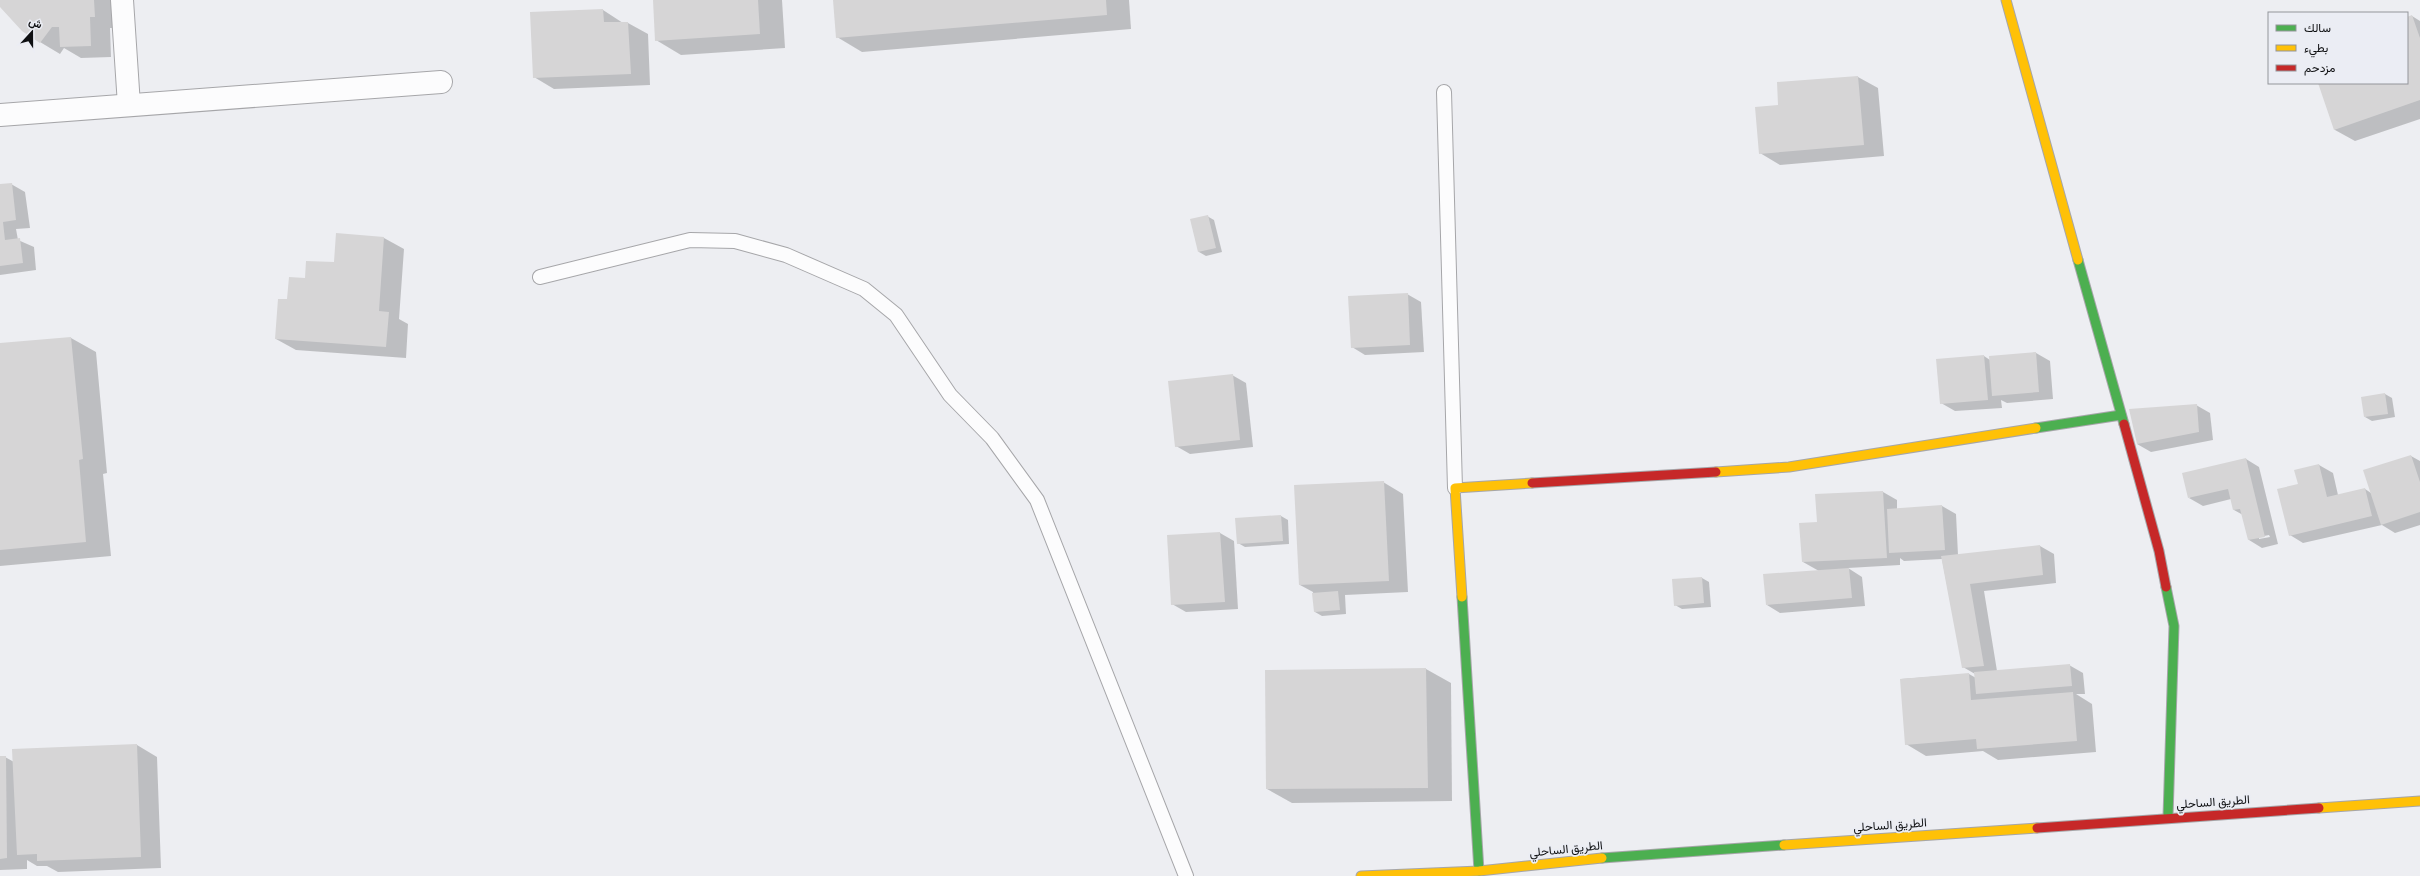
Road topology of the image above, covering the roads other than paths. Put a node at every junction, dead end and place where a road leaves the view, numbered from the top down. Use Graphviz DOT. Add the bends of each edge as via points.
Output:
graph roads {
  1 [pos="122,0"];
  2 [pos="2006,0"];
  3 [pos="441,82"];
  4 [pos="1444,92"];
  5 [pos="129,106"];
  6 [pos="0,115"];
  7 [pos="540,277"];
  8 [pos="2121,415"];
  9 [pos="1455,488"];
  10 [pos="2420,800"];
  11 [pos="2168,817"];
  12 [pos="1479,872"];
  13 [pos="1186,876"];
  14 [pos="1361,876"];
  1 -- 5 [label="street"];
  2 -- 8 [label="main road"];
  3 -- 5 [label="street"];
  4 -- 9 [label="lane"];
  5 -- 6 [label="street"];
  7 -- 13 [label="lane" via="690,240 735,241 786,255 864,289 896,315 950,394 992,438 1037,500"];
  8 -- 9 [label="main road" via="1789,467"];
  8 -- 11 [label="main road" via="2159,551 2174,626"];
  9 -- 12 [label="main road"];
  10 -- 11 [label="main road, الطريق الساحلي"];
  11 -- 12 [label="main road, الطريق الساحلي" via="1584,858"];
  12 -- 14 [label="main road, الطريق الساحلي"];
}
